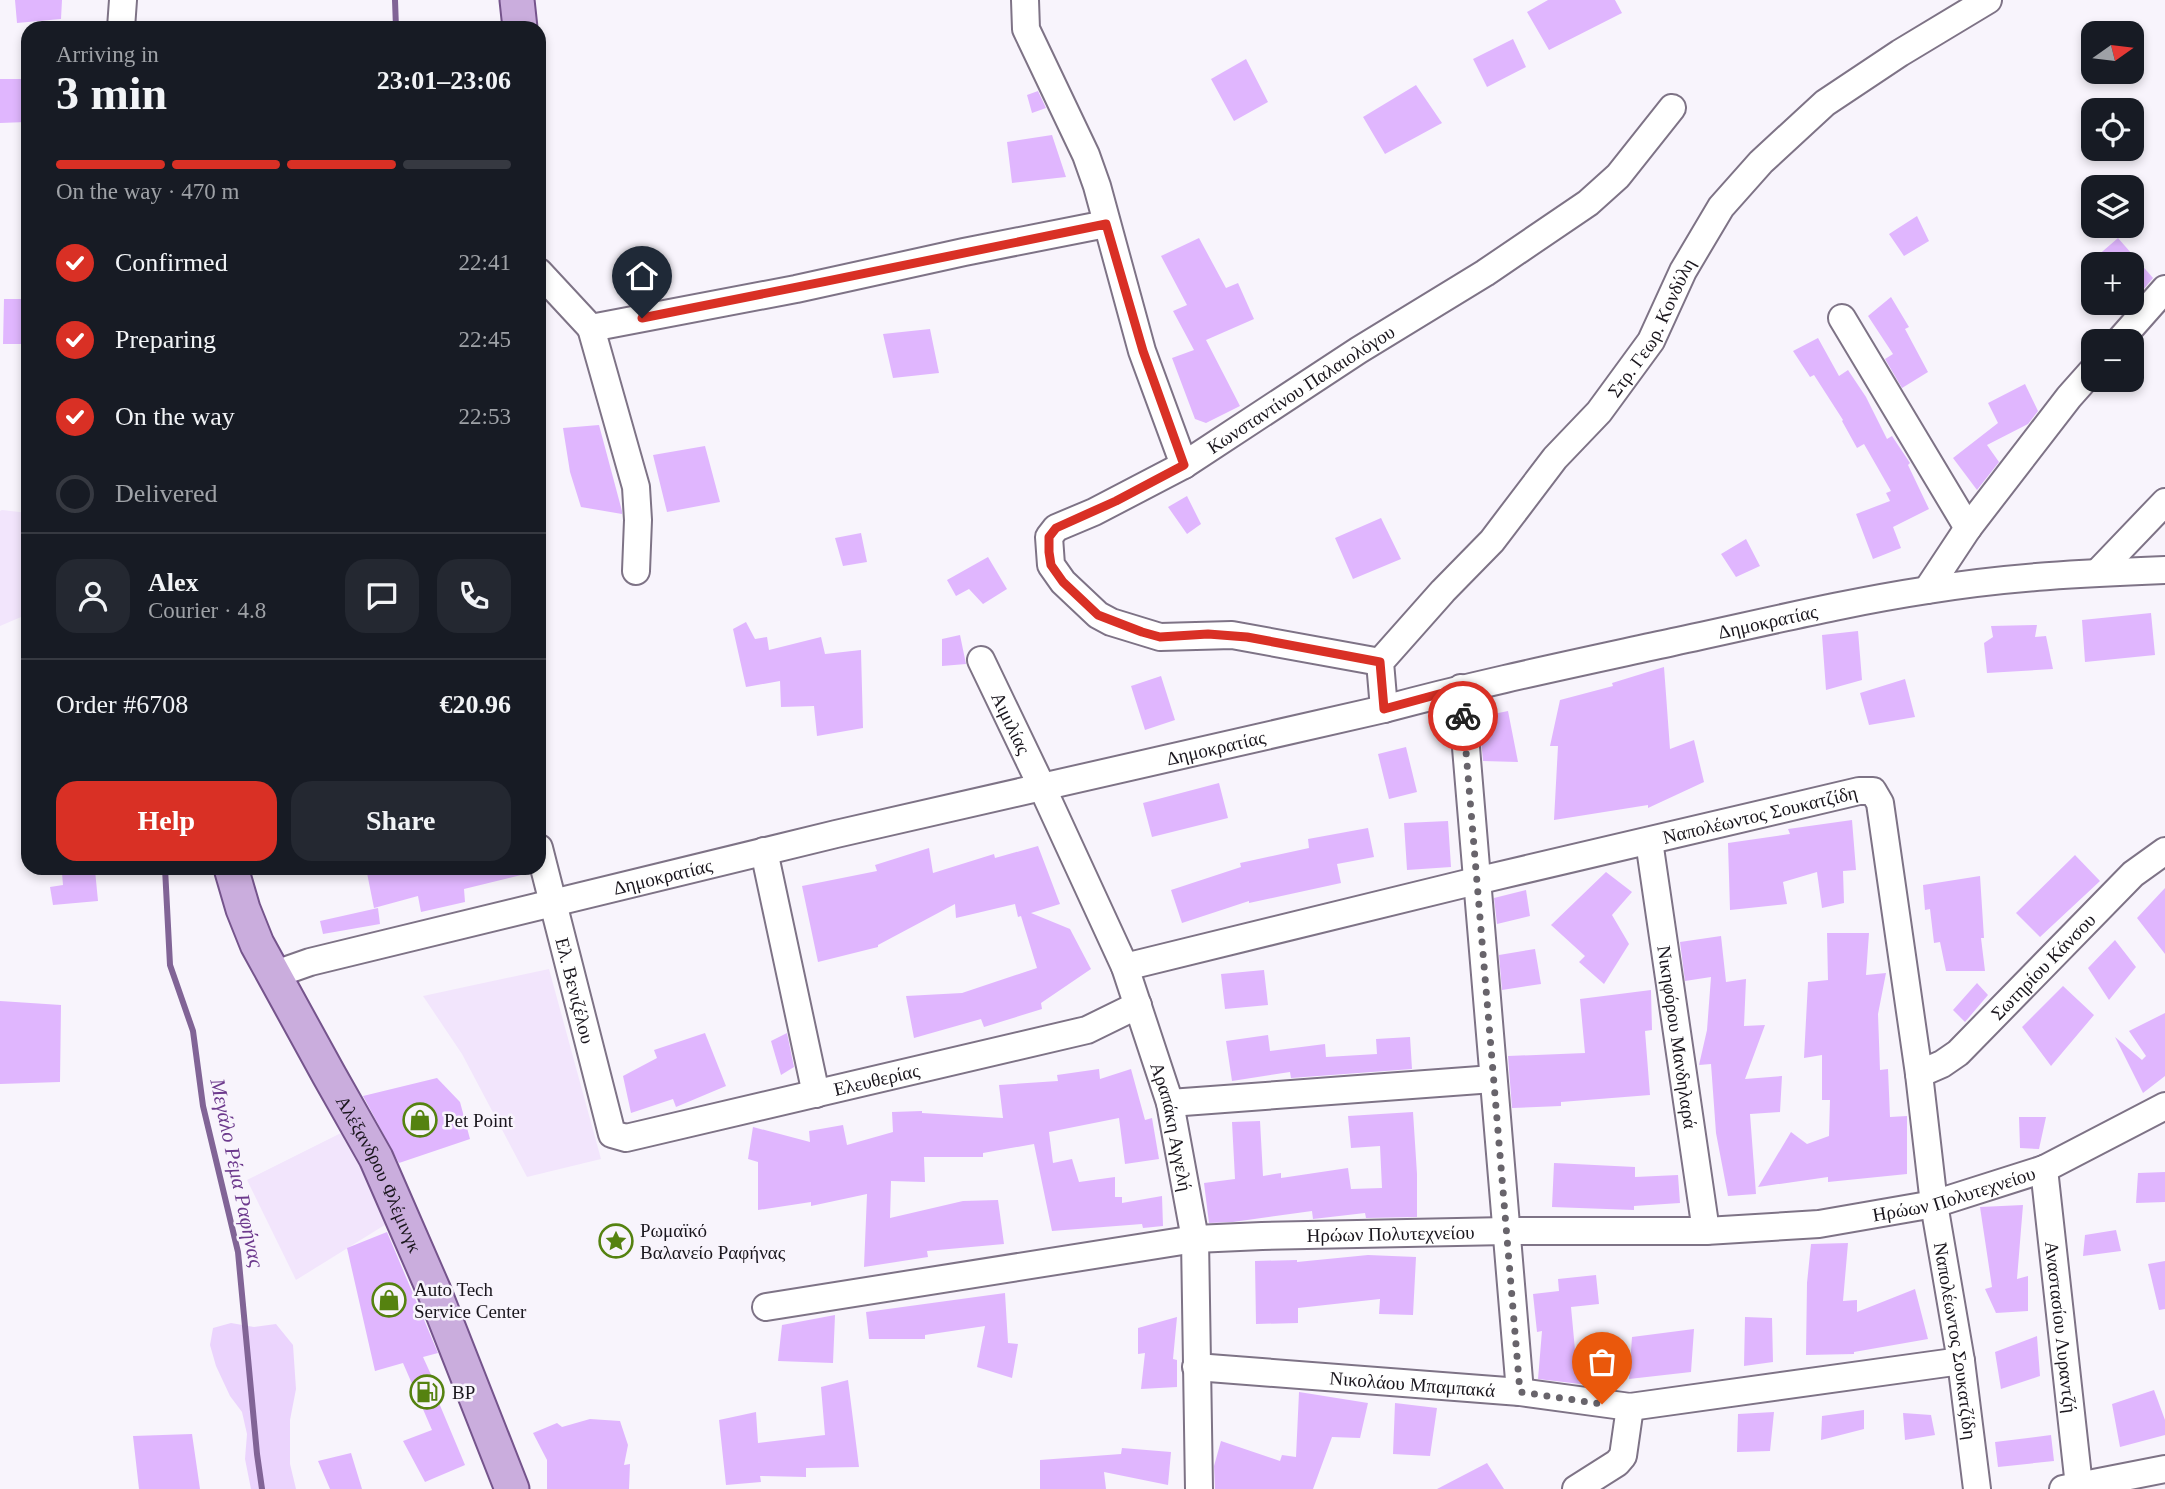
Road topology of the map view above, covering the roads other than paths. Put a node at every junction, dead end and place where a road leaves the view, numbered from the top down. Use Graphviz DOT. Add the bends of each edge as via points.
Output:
graph roads {
  1 [pos="123,0"];
  2 [pos="517,0"];
  3 [pos="1024,0"];
  4 [pos="1988,0"];
  5 [pos="122,21"];
  6 [pos="519,21"];
  7 [pos="1672,108"];
  8 [pos="1106,224"];
  9 [pos="546,280"];
  10 [pos="2165,289"];
  11 [pos="1842,318"];
  12 [pos="591,328"];
  13 [pos="2130,329"];
  14 [pos="2081,384"];
  15 [pos="1184,465"];
  16 [pos="2165,502"];
  17 [pos="1968,528"];
  18 [pos="2165,570"];
  19 [pos="636,571"];
  20 [pos="2098,572"];
  21 [pos="1927,590"];
  22 [pos="981,660"];
  23 [pos="1380,662"];
  24 [pos="1461,688"];
  25 [pos="1384,709"];
  26 [pos="1042,787"];
  27 [pos="1649,841"];
  28 [pos="764,851"];
  29 [pos="2165,851"];
  30 [pos="233,875"];
  31 [pos="545,875"];
  32 [pos="1476,881"];
  33 [pos="552,903"];
  34 [pos="1125,967"];
  35 [pos="274,975"];
  36 [pos="1138,1005"];
  37 [pos="1919,1074"];
  38 [pos="1493,1079"];
  39 [pos="816,1094"];
  40 [pos="1170,1103"];
  41 [pos="2165,1106"];
  42 [pos="612,1134"];
  43 [pos="2044,1169"];
  44 [pos="1934,1204"];
  45 [pos="1507,1231"];
  46 [pos="1706,1231"];
  47 [pos="1195,1239"];
  48 [pos="766,1307"];
  49 [pos="1961,1361"];
  50 [pos="1196,1367"];
  51 [pos="1520,1392"];
  52 [pos="1630,1407"];
  53 [pos="2165,1469"];
  54 [pos="2070,1487"];
  55 [pos="512,1489"];
  56 [pos="1199,1489"];
  57 [pos="1576,1489"];
  58 [pos="1977,1489"];
  1 -- 5 [label="street"];
  2 -- 6 [label="main road"];
  3 -- 8 [label="street" via="1026,29 1086,155"];
  4 -- 23 [label="street, Στρ. Γεωρ. Κονδύλη" via="1825,103 1761,162 1721,207 1682,271 1651,341 1599,412 1555,458 1492,541"];
  7 -- 15 [label="street, Κωνσταντίνου Παλαιολόγου" via="1618,176 1588,203"];
  8 -- 12 [label="street"];
  8 -- 15 [label="street" via="1143,351"];
  9 -- 12 [label="street"];
  10 -- 13 [label="street"];
  11 -- 17 [label="street"];
  12 -- 19 [label="street" via="636,487"];
  14 -- 17 [label="street"];
  15 -- 23 [label="street, Κωνσταντίνου Παλαιολόγου" via="1056,528 1049,537 1049,552 1051,565 1063,582 1098,615 1160,637 1232,635"];
  16 -- 20 [label="street"];
  17 -- 21 [label="street"];
  18 -- 20 [label="street, Δημοκρατίας"];
  20 -- 21 [label="street, Δημοκρατίας"];
  21 -- 24 [label="street, Δημοκρατίας"];
  22 -- 26 [label="street, Αιμιλίας"];
  23 -- 25 [label="street"];
  24 -- 25 [label="street, Δημοκρατίας"];
  24 -- 32 [label="street"];
  25 -- 26 [label="street, Δημοκρατίας"];
  26 -- 28 [label="street, Δημοκρατίας"];
  26 -- 34 [label="street, Αραπάκη Αγγελή"];
  27 -- 32 [label="street, Ναπολέωντος Σουκατζίδη"];
  27 -- 37 [label="street, Ναπολέωντος Σουκατζίδη" via="1858,791 1873,792 1880,803"];
  27 -- 46 [label="street, Νικηφόρου Μανδηλαρά"];
  28 -- 33 [label="street, Δημοκρατίας"];
  28 -- 39 [label="street"];
  29 -- 37 [label="street, Σωτηρίου Κάνσου" via="2133,874 1958,1054"];
  30 -- 35 [label="main road, Αλέξανδρου Φλέμινγκ" via="257,944"];
  31 -- 33 [label="street, Ελ. Βενιζέλου"];
  32 -- 34 [label="street, Ναπολέωντος Σουκατζίδη"];
  32 -- 38 [label="street"];
  33 -- 35 [label="street, Δημοκρατίας" via="310,962"];
  33 -- 42 [label="street, Ελ. Βενιζέλου"];
  34 -- 36 [label="street, Αραπάκη Αγγελή"];
  35 -- 55 [label="main road, Αλέξανδρου Φλέμινγκ" via="376,1157"];
  36 -- 39 [label="street, Ελευθερίας" via="1087,1030"];
  36 -- 40 [label="street, Αραπάκη Αγγελή"];
  37 -- 44 [label="street, Ναπολέωντος Σουκατζίδη"];
  38 -- 40 [label="street"];
  38 -- 45 [label="street"];
  39 -- 42 [label="street, Ελευθερίας" via="626,1138"];
  40 -- 47 [label="street, Αραπάκη Αγγελή"];
  41 -- 43 [label="street, Ηρώων Πολυτεχνείου"];
  43 -- 44 [label="street, Ηρώων Πολυτεχνείου"];
  43 -- 54 [label="street, Αναστασίου Λυραντζή"];
  44 -- 46 [label="street, Ηρώων Πολυτεχνείου" via="1819,1224"];
  44 -- 49 [label="street, Ναπολέωντος Σουκατζίδη"];
  45 -- 46 [label="street, Ηρώων Πολυτεχνείου"];
  45 -- 47 [label="street, Ηρώων Πολυτεχνείου"];
  45 -- 51 [label="street"];
  47 -- 48 [label="street, Ηρώων Πολυτεχνείου"];
  47 -- 50 [label="street, Αραπάκη Αγγελή"];
  49 -- 52 [label="street, Νικολάου Μπαμπακά"];
  49 -- 58 [label="street, Ναπολέωντος Σουκατζίδη"];
  50 -- 51 [label="street, Νικολάου Μπαμπακά"];
  50 -- 56 [label="street, Αραπάκη Αγγελή"];
  51 -- 52 [label="street, Νικολάου Μπαμπακά"];
  52 -- 57 [label="street" via="1623,1457"];
  53 -- 54 [label="street"];
}
